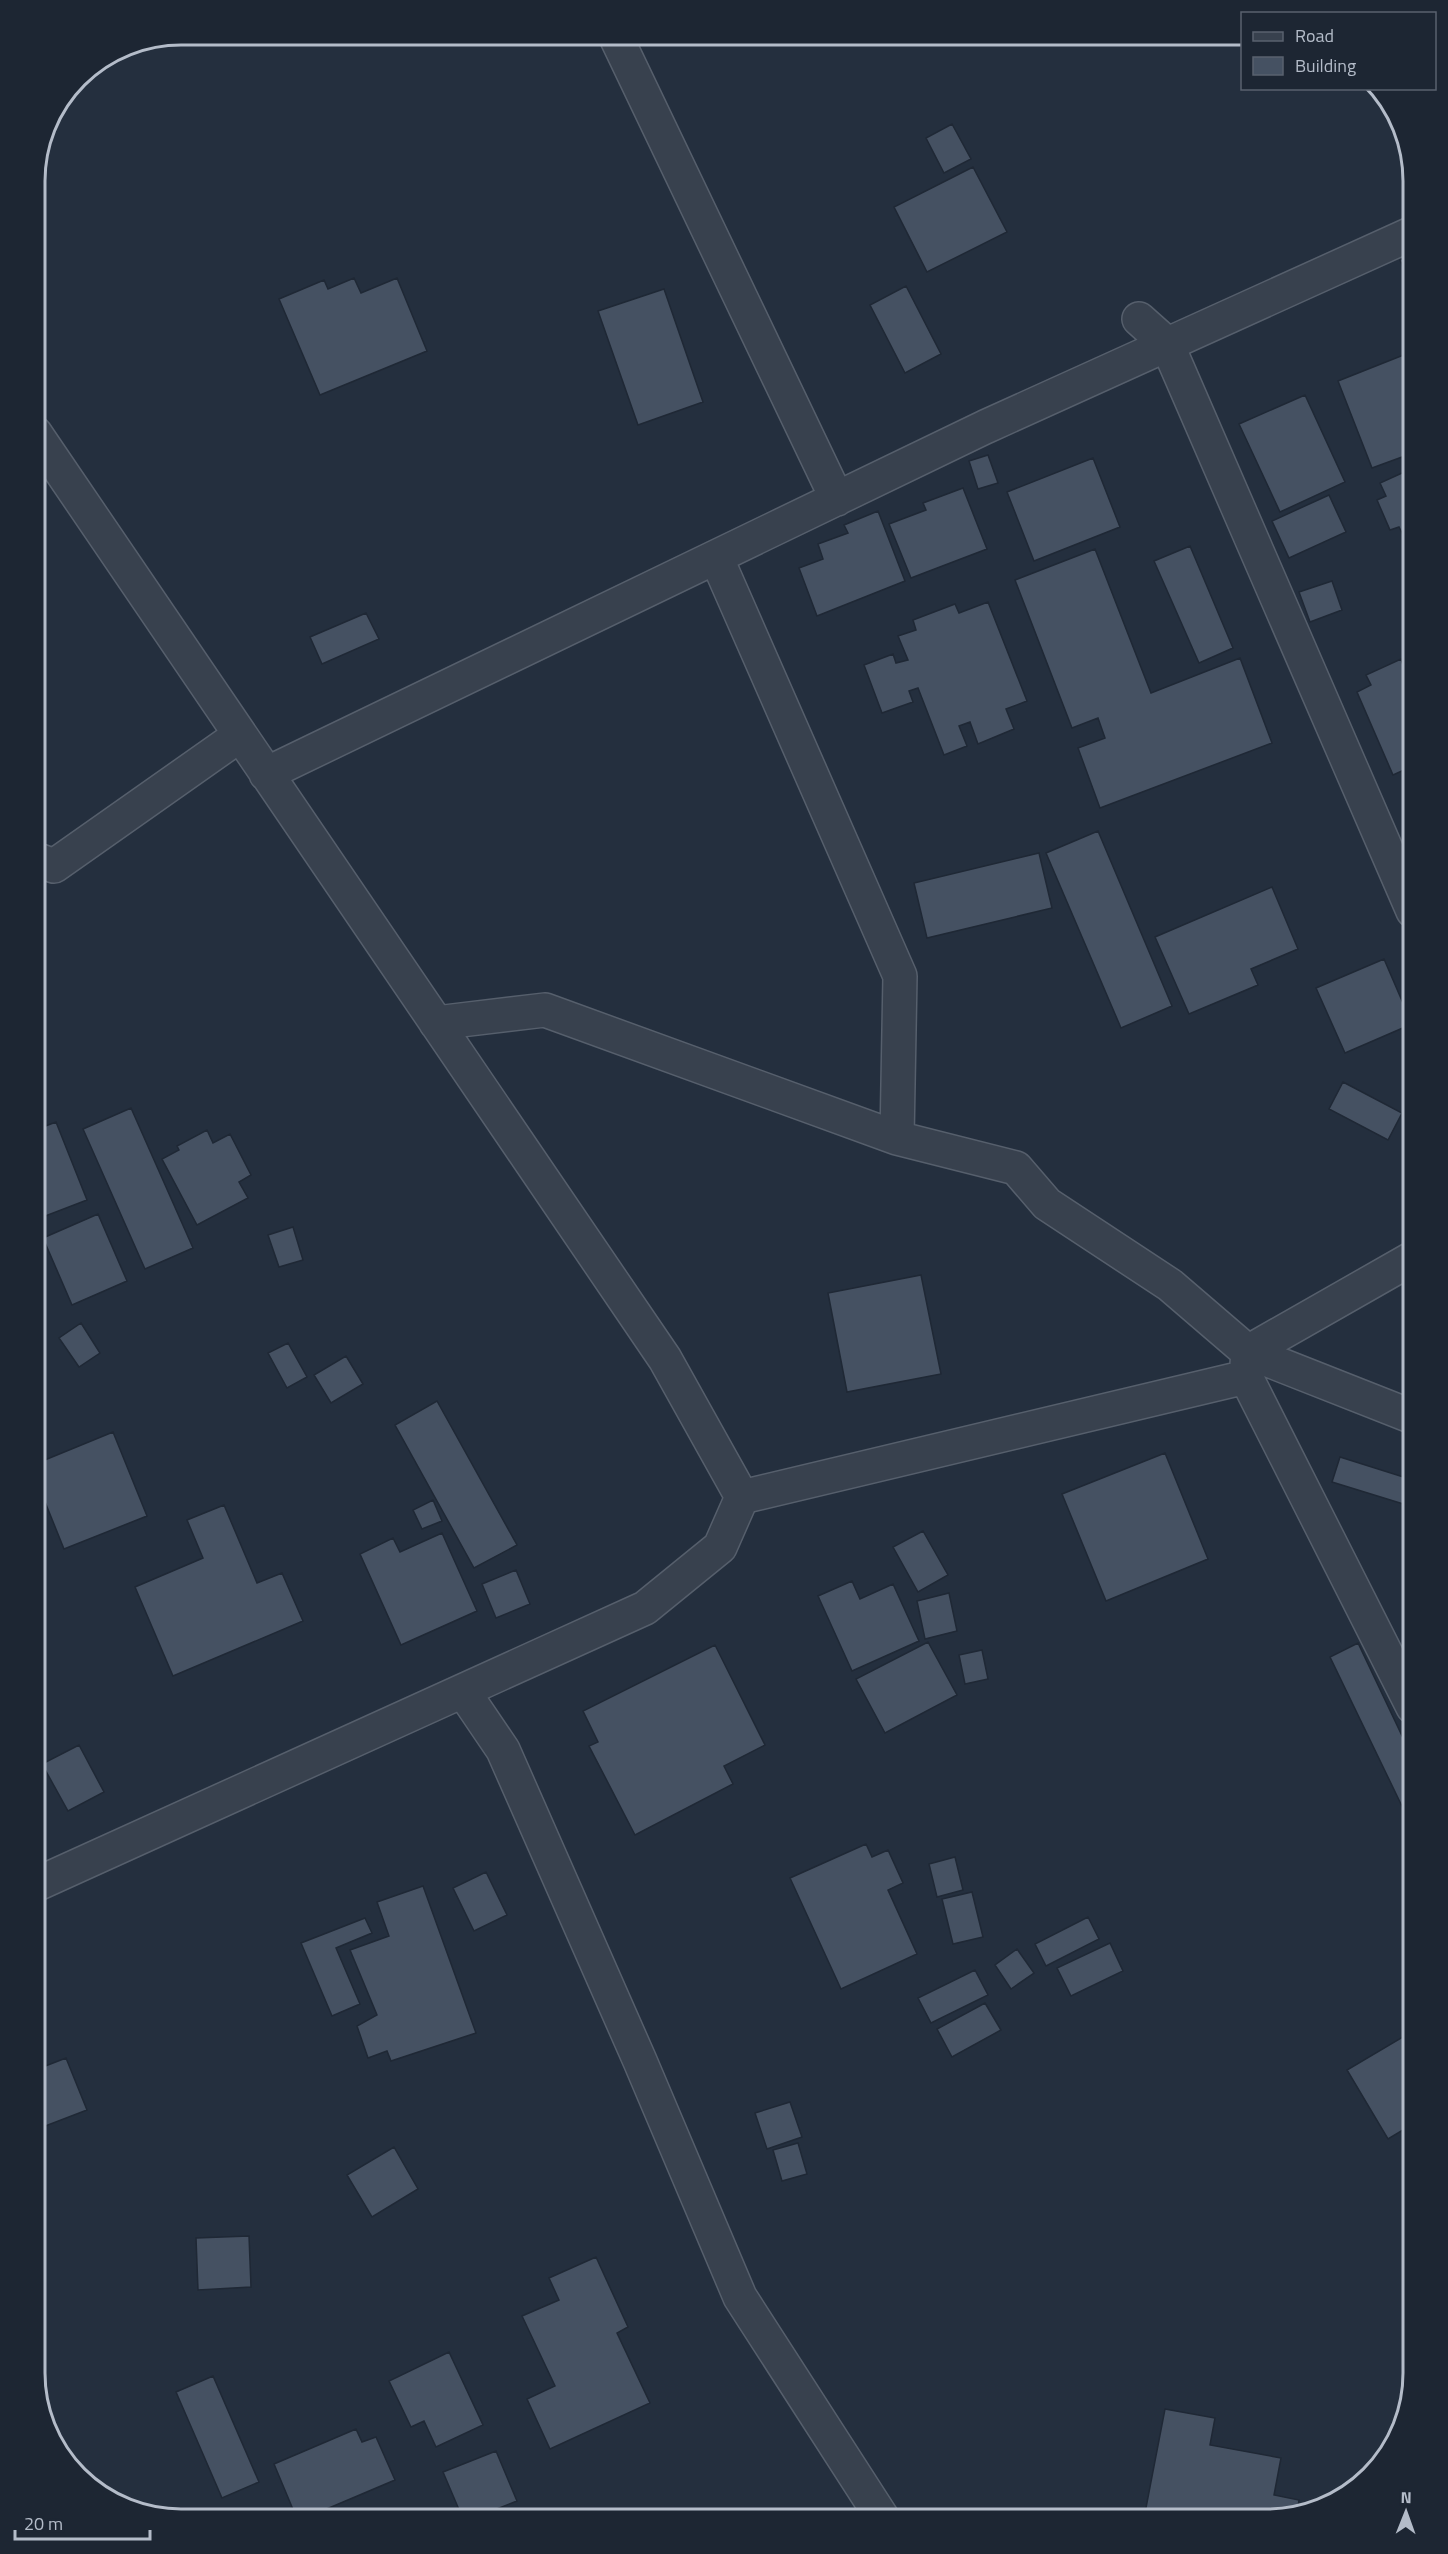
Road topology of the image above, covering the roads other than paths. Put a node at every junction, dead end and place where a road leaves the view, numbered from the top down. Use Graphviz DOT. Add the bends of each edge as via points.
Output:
graph roads {
  1 [pos="620,45"];
  2 [pos="1403,237"];
  3 [pos="1139,319"];
  4 [pos="1167,344"];
  5 [pos="45,449"];
  6 [pos="837,499"];
  7 [pos="716,557"];
  8 [pos="240,735"];
  9 [pos="266,774"];
  10 [pos="45,863"];
  11 [pos="1403,888"];
  12 [pos="436,1023"];
  13 [pos="897,1138"];
  14 [pos="1403,1264"];
  15 [pos="1247,1365"];
  16 [pos="1403,1414"];
  17 [pos="742,1497"];
  18 [pos="1403,1686"];
  19 [pos="463,1690"];
  20 [pos="45,1879"];
  21 [pos="877,2509"];
  1 -- 6 [label="street"];
  2 -- 4 [label="street"];
  3 -- 4 [label="street"];
  4 -- 6 [label="street"];
  4 -- 11 [label="street"];
  5 -- 8 [label="street"];
  6 -- 7 [label="street"];
  7 -- 9 [label="street"];
  7 -- 13 [label="street" via="900,976"];
  8 -- 9 [label="street"];
  8 -- 10 [label="street" via="54,866"];
  9 -- 12 [label="street"];
  12 -- 13 [label="street" via="545,1010"];
  12 -- 17 [label="street" via="664,1359"];
  13 -- 15 [label="street" via="1016,1168 1047,1204 1170,1285"];
  14 -- 15 [label="street"];
  15 -- 16 [label="street"];
  15 -- 17 [label="street"];
  15 -- 18 [label="street"];
  17 -- 19 [label="street" via="720,1547 645,1608"];
  19 -- 20 [label="street"];
  19 -- 21 [label="street" via="502,1750 740,2297"];
}
